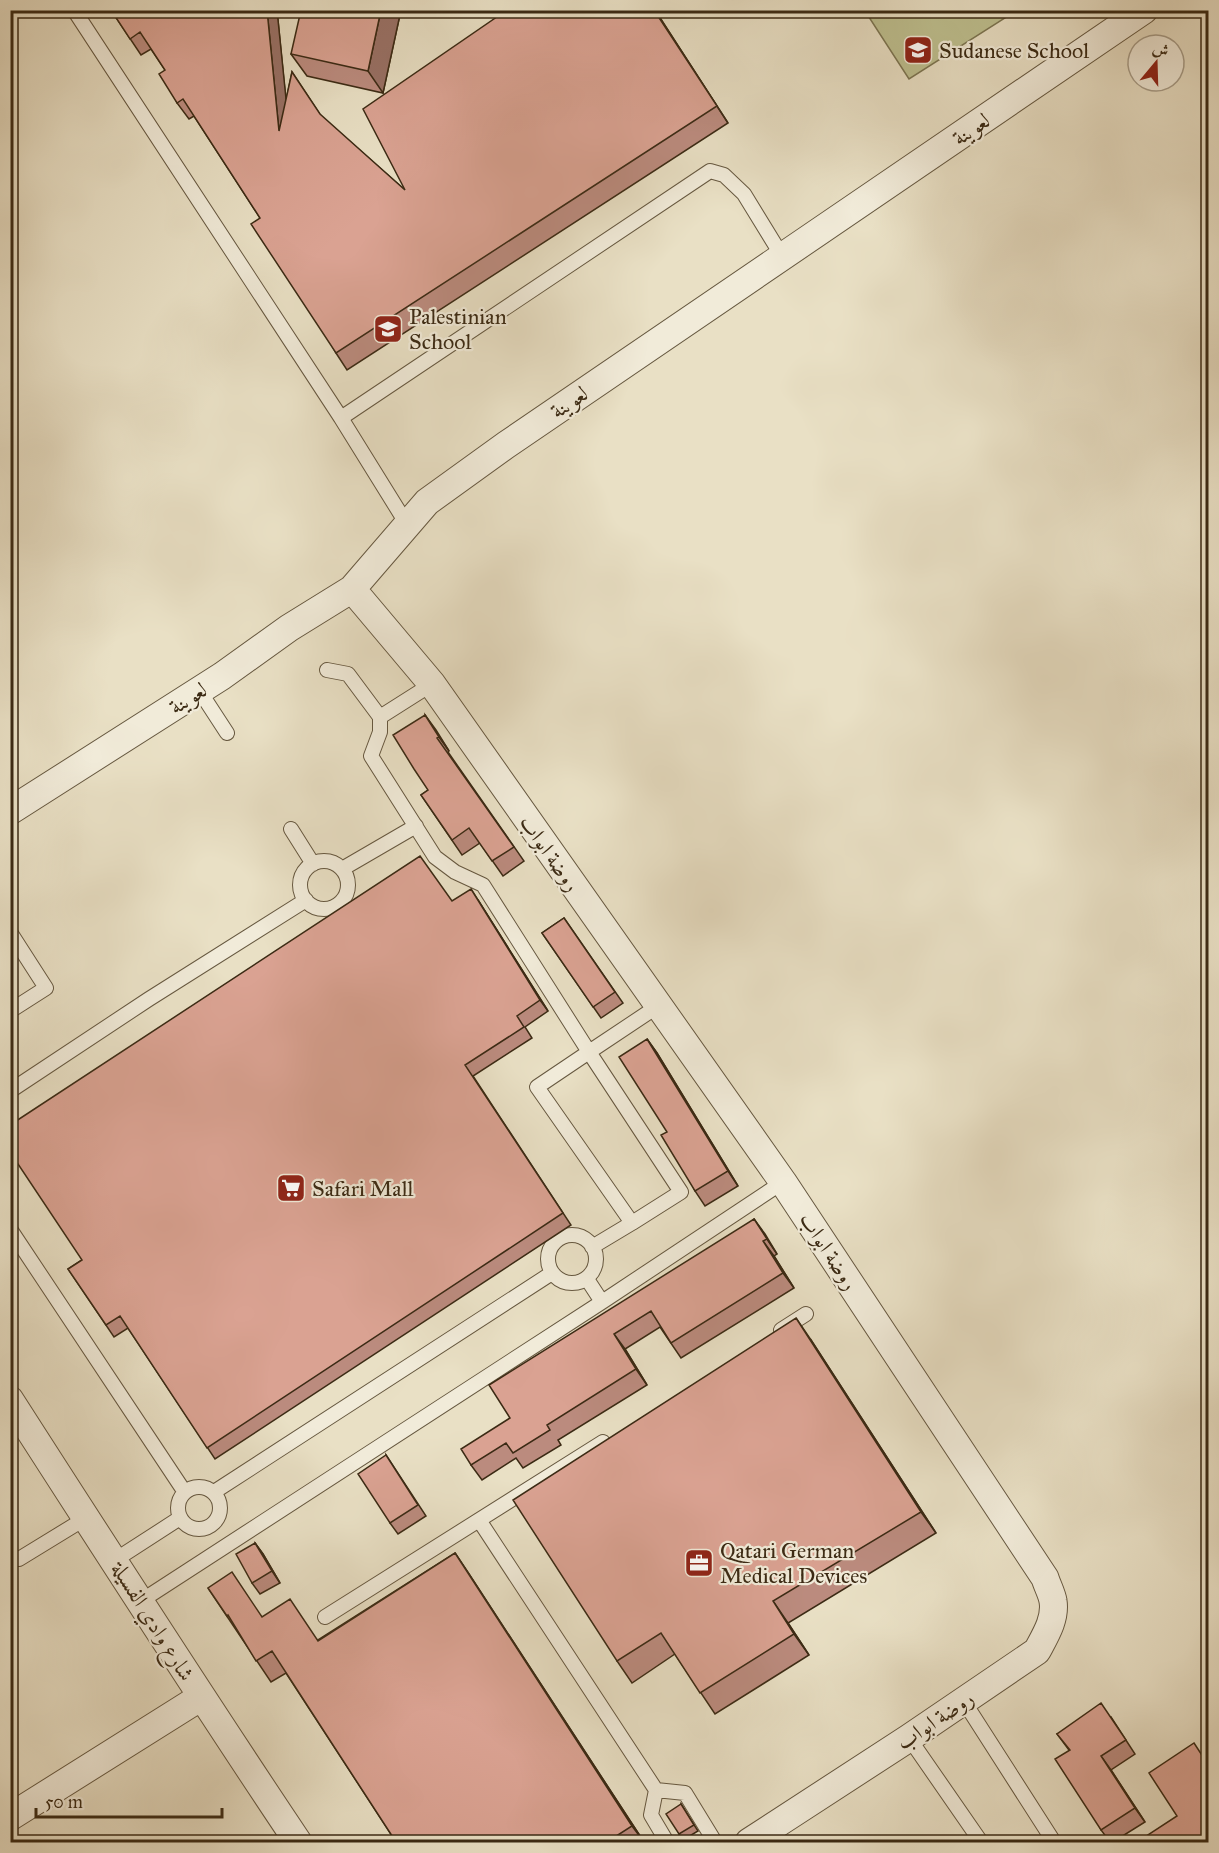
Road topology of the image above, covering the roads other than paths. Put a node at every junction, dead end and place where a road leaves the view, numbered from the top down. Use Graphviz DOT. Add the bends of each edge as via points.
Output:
graph roads {
  1 [pos="74,10"];
  2 [pos="1144,10"];
  3 [pos="782,256"];
  4 [pos="341,418"];
  5 [pos="408,526"];
  6 [pos="352,589"];
  7 [pos="327,670"];
  8 [pos="432,684"];
  9 [pos="199,690"];
  10 [pos="380,717"];
  11 [pos="227,733"];
  12 [pos="10,811"];
  13 [pos="416,826"];
  14 [pos="291,829"];
  15 [pos="313,864"];
  16 [pos="342,869"];
  17 [pos="306,900"];
  18 [pos="10,932"];
  19 [pos="658,1006"];
  20 [pos="10,1011"];
  21 [pos="589,1052"];
  22 [pos="10,1091"];
  23 [pos="783,1182"];
  24 [pos="632,1223"];
  25 [pos="10,1229"];
  26 [pos="592,1247"];
  27 [pos="552,1273"];
  28 [pos="587,1279"];
  29 [pos="602,1302"];
  30 [pos="806,1314"];
  31 [pos="767,1339"];
  32 [pos="10,1400"];
  33 [pos="618,1433"];
  34 [pos="184,1491"];
  35 [pos="214,1492"];
  36 [pos="86,1518"];
  37 [pos="180,1518"];
  38 [pos="479,1520"];
  39 [pos="211,1525"];
  40 [pos="224,1548"];
  41 [pos="19,1559"];
  42 [pos="115,1560"];
  43 [pos="141,1601"];
  44 [pos="325,1617"];
  45 [pos="201,1697"];
  46 [pos="963,1700"];
  47 [pos="909,1738"];
  48 [pos="656,1790"];
  49 [pos="10,1817"];
  50 [pos="298,1842"];
  51 [pos="668,1842"];
  52 [pos="715,1842"];
  53 [pos="749,1842"];
  54 [pos="981,1842"];
  55 [pos="1054,1842"];
  1 -- 4 [label="lane"];
  2 -- 3 [label="street, لعوينة"];
  3 -- 4 [label="lane" via="744,194 724,175 710,171"];
  3 -- 5 [label="street, لعوينة" via="427,502"];
  4 -- 5 [label="lane"];
  5 -- 6 [label="street, لعوينة"];
  6 -- 8 [label="street, روضة ابواب"];
  6 -- 9 [label="street, لعوينة"];
  7 -- 10 [label="lane" via="348,674"];
  8 -- 10 [label="lane"];
  8 -- 19 [label="street, روضة ابواب"];
  9 -- 11 [label="lane"];
  9 -- 12 [label="street, لعوينة"];
  10 -- 13 [label="lane" via="380,732 370,756"];
  13 -- 16 [label="lane"];
  13 -- 21 [label="lane" via="435,857 483,885"];
  14 -- 15 [label="lane"];
  15 -- 16 [label="lane" via="332,862"];
  15 -- 17 [label="lane" via="304,871 301,883"];
  16 -- 17 [label="lane" via="348,886 340,903 323,909"];
  17 -- 22 [label="lane"];
  18 -- 20 [label="lane" via="46,988"];
  19 -- 21 [label="lane"];
  19 -- 23 [label="street, روضة ابواب"];
  21 -- 24 [label="lane" via="681,1192"];
  21 -- 24 [label="lane" via="537,1087"];
  23 -- 29 [label="lane"];
  23 -- 46 [label="street, روضة ابواب" via="1045,1578 1053,1600 1053,1616 1037,1652"];
  24 -- 26 [label="lane"];
  25 -- 34 [label="lane"];
  26 -- 27 [label="lane" via="580,1236 560,1238 548,1254"];
  26 -- 28 [label="lane" via="596,1262"];
  27 -- 28 [label="lane" via="573,1284"];
  27 -- 35 [label="lane"];
  28 -- 29 [label="lane"];
  29 -- 40 [label="lane"];
  30 -- 31 [label="lane"];
  32 -- 36 [label="street, شارع وادي الفسيلة"];
  33 -- 38 [label="lane"];
  34 -- 35 [label="lane" via="203,1486"];
  34 -- 37 [label="lane" via="177,1506"];
  35 -- 39 [label="lane" via="220,1511"];
  36 -- 41 [label="lane"];
  36 -- 42 [label="street, شارع وادي الفسيلة"];
  37 -- 39 [label="lane" via="192,1528"];
  37 -- 42 [label="lane"];
  38 -- 44 [label="lane"];
  38 -- 48 [label="lane"];
  39 -- 40 [label="lane"];
  40 -- 43 [label="lane"];
  42 -- 43 [label="street, شارع وادي الفسيلة"];
  43 -- 45 [label="street, شارع وادي الفسيلة"];
  45 -- 49 [label="street"];
  45 -- 50 [label="street, شارع وادي الفسيلة"];
  46 -- 47 [label="street, روضة ابواب"];
  46 -- 55 [label="lane"];
  47 -- 53 [label="street, روضة ابواب"];
  47 -- 54 [label="lane"];
  48 -- 51 [label="lane" via="651,1815"];
  48 -- 52 [label="lane" via="685,1793"];
}
